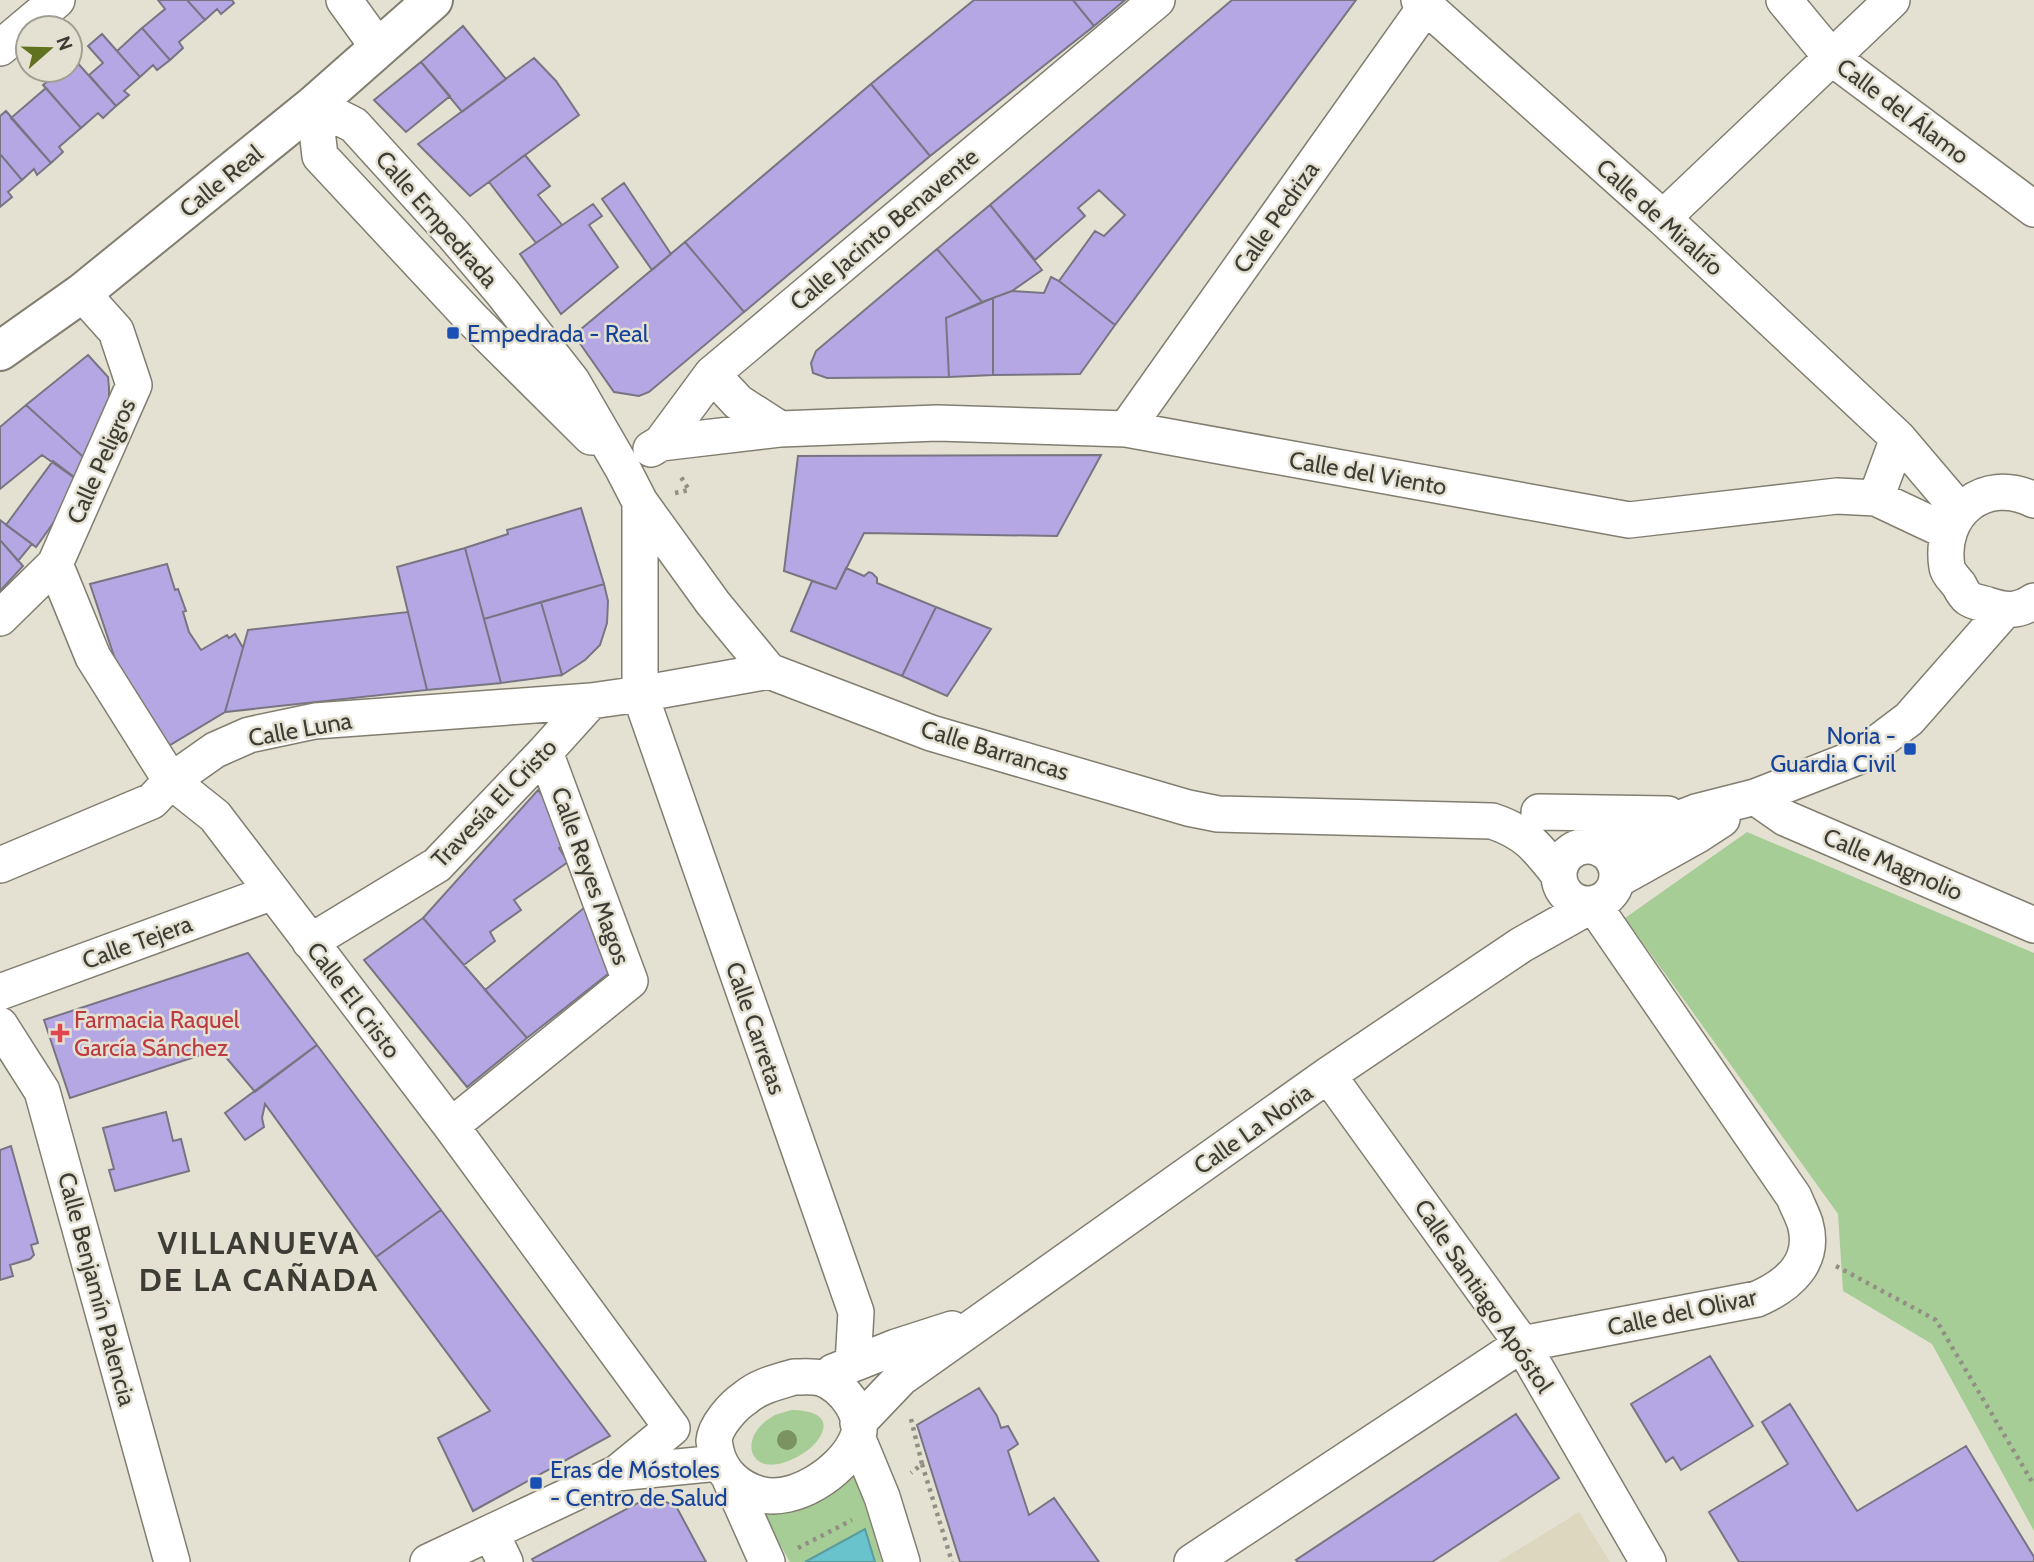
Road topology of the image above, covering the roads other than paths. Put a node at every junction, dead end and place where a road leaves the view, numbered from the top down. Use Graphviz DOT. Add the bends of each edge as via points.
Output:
graph roads {
  1 [pos="57,0"];
  2 [pos="344,0"];
  3 [pos="433,0"];
  4 [pos="1157,0"];
  5 [pos="1784,0"];
  6 [pos="1892,0"];
  7 [pos="1422,3"];
  8 [pos="378,47"];
  9 [pos="0,48"];
  10 [pos="1832,58"];
  11 [pos="314,105"];
  12 [pos="2034,209"];
  13 [pos="1663,218"];
  14 [pos="82,293"];
  15 [pos="2,346"];
  16 [pos="712,373"];
  17 [pos="779,429"];
  18 [pos="1126,429"];
  19 [pos="1898,438"];
  20 [pos="661,443"];
  21 [pos="623,469"];
  22 [pos="1876,498"];
  23 [pos="2034,500"];
  24 [pos="640,502"];
  25 [pos="1954,522"];
  26 [pos="55,564"];
  27 [pos="2019,606"];
  28 [pos="0,618"];
  29 [pos="769,671"];
  30 [pos="640,694"];
  31 [pos="591,701"];
  32 [pos="545,752"];
  33 [pos="171,781"];
  34 [pos="1755,797"];
  35 [pos="1538,812"];
  36 [pos="1696,812"];
  37 [pos="1475,820"];
  38 [pos="1596,847"];
  39 [pos="0,864"];
  40 [pos="1560,880"];
  41 [pos="273,892"];
  42 [pos="1603,896"];
  43 [pos="2034,925"];
  44 [pos="310,942"];
  45 [pos="1521,945"];
  46 [pos="0,992"];
  47 [pos="0,1025"];
  48 [pos="1328,1075"];
  49 [pos="451,1126"];
  50 [pos="988,1317"];
  51 [pos="1522,1345"];
  52 [pos="853,1364"];
  53 [pos="818,1377"];
  54 [pos="672,1428"];
  55 [pos="858,1431"];
  56 [pos="721,1461"];
  57 [pos="617,1473"];
  58 [pos="498,1548"];
  59 [pos="172,1562"];
  60 [pos="428,1562"];
  61 [pos="767,1562"];
  62 [pos="902,1562"];
  63 [pos="1192,1562"];
  64 [pos="1648,1562"];
  1 -- 9 [label="street"];
  2 -- 8 [label="street"];
  3 -- 8 [label="street, Calle Real"];
  4 -- 16 [label="street, Calle Jacinto Benavente"];
  5 -- 10 [label="street, Calle del Álamo"];
  6 -- 10 [label="street"];
  7 -- 13 [label="street, Calle de Miralrío"];
  7 -- 18 [label="street, Calle Pedriza"];
  8 -- 11 [label="street, Calle Real"];
  10 -- 12 [label="street, Calle del Álamo"];
  10 -- 13 [label="street"];
  11 -- 14 [label="street, Calle Real"];
  11 -- 21 [label="street, Calle Empedrada" via="354,125 486,273 572,381"];
  11 -- 21 [label="street, Calle Empedrada" via="320,156 472,319"];
  13 -- 19 [label="street, Calle de Miralrío"];
  14 -- 15 [label="street, Calle Real"];
  14 -- 26 [label="street, Calle Peligros" via="116,331 134,385"];
  16 -- 17 [label="street" via="738,402"];
  16 -- 20 [label="street, Calle Jacinto Benavente"];
  17 -- 18 [label="street, Calle del Viento" via="937,423"];
  17 -- 20 [label="street, Calle del Viento"];
  18 -- 22 [label="street, Calle del Viento" via="1629,520 1837,496"];
  19 -- 22 [label="street"];
  19 -- 25 [label="street, Calle de Miralrío"];
  20 -- 21 [label="street, Calle Jacinto Benavente"];
  21 -- 24 [label="street, Calle Barrancas"];
  22 -- 25 [label="street, Calle del Viento"];
  23 -- 25 [label="street" via="1999,491 1978,498"];
  24 -- 29 [label="street, Calle Barrancas" via="713,604"];
  24 -- 30 [label="street"];
  25 -- 27 [label="street" via="1947,569 1969,599"];
  26 -- 28 [label="street, Calle Peligros"];
  26 -- 33 [label="street, Calle El Cristo" via="93,657"];
  27 -- 34 [label="street" via="1909,719 1860,756"];
  29 -- 30 [label="street"];
  29 -- 37 [label="street, Calle Barrancas" via="930,733 1188,808 1218,814"];
  30 -- 31 [label="street"];
  30 -- 52 [label="street, Calle Carretas" via="856,1312"];
  31 -- 32 [label="street, Travesía El Cristo"];
  31 -- 33 [label="street, Calle Luna" via="315,721 249,735 215,750"];
  32 -- 44 [label="street, Travesía El Cristo" via="437,865"];
  32 -- 49 [label="street, Calle Reyes Magos" via="630,981"];
  33 -- 39 [label="street, Calle Luna" via="152,800"];
  33 -- 41 [label="street, Calle El Cristo" via="215,816"];
  34 -- 36 [label="street"];
  34 -- 42 [label="street, Calle La Noria"];
  34 -- 43 [label="street, Calle Magnolio" via="1785,818"];
  35 -- 36 [label="street, Calle Barrancas"];
  35 -- 37 [label="street, Calle Barrancas"];
  35 -- 38 [label="street" via="1554,816"];
  36 -- 38 [label="street"];
  37 -- 40 [label="street, Calle Barrancas" via="1492,821 1521,833 1541,851"];
  38 -- 40 [label="street" via="1582,846 1565,857"];
  38 -- 42 [label="street" via="1614,861"];
  40 -- 42 [label="street" via="1565,894 1582,904"];
  40 -- 45 [label="street, Calle La Noria"];
  41 -- 44 [label="street, Calle El Cristo"];
  41 -- 46 [label="street, Calle Tejera"];
  42 -- 45 [label="street, Calle La Noria"];
  42 -- 51 [label="street, Calle del Olivar" via="1599,913 1794,1197 1805,1224 1807,1252 1795,1274 1757,1299"];
  44 -- 49 [label="street, Calle El Cristo"];
  45 -- 48 [label="street, Calle La Noria"];
  47 -- 59 [label="street, Calle Benjamín Palencia" via="42,1091"];
  48 -- 50 [label="street, Calle La Noria"];
  48 -- 51 [label="street, Calle Santiago Apóstol"];
  49 -- 54 [label="street, Calle El Cristo"];
  50 -- 52 [label="street, Calle La Noria"];
  50 -- 55 [label="street, Calle La Noria" via="901,1378"];
  51 -- 63 [label="street, Calle del Olivar"];
  51 -- 64 [label="street, Calle Santiago Apóstol"];
  52 -- 53 [label="street, Calle La Noria"];
  53 -- 55 [label="street" via="845,1394 855,1409"];
  53 -- 56 [label="street" via="794,1377 744,1398 719,1428"];
  54 -- 56 [label="street"];
  54 -- 57 [label="street"];
  55 -- 56 [label="street" via="844,1462 811,1486 787,1495 750,1492"];
  55 -- 62 [label="street"];
  56 -- 57 [label="street"];
  56 -- 61 [label="street"];
  57 -- 58 [label="street"];
  58 -- 60 [label="street"];
}
